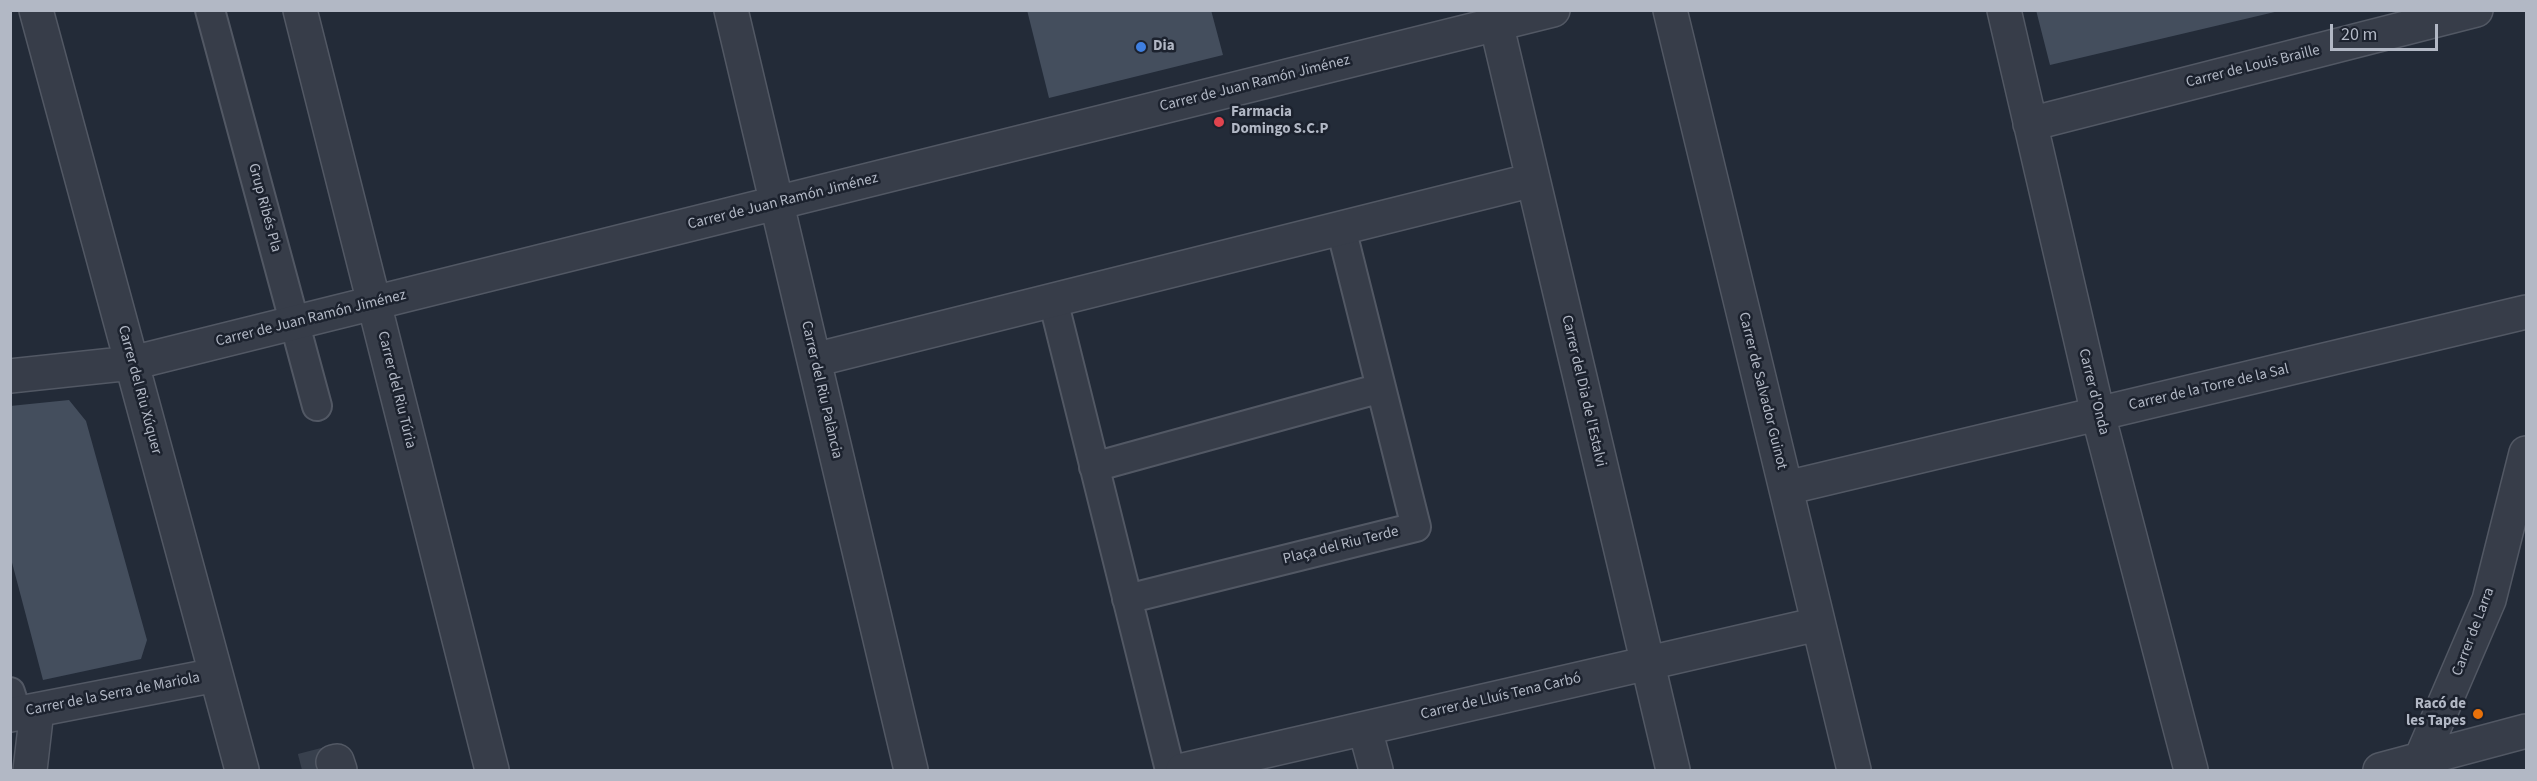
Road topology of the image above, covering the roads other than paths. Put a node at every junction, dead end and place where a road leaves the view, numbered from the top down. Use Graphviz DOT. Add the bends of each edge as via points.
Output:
graph roads {
  1 [pos="36,10"];
  2 [pos="210,10"];
  3 [pos="300,10"];
  4 [pos="731,10"];
  5 [pos="1552,10"];
  6 [pos="1670,10"];
  7 [pos="2004,10"];
  8 [pos="2476,10"];
  9 [pos="1495,17"];
  10 [pos="2030,124"];
  11 [pos="1533,180"];
  12 [pos="777,203"];
  13 [pos="1341,228"];
  14 [pos="1053,300"];
  15 [pos="374,303"];
  16 [pos="2526,312"];
  17 [pos="295,323"];
  18 [pos="814,360"];
  19 [pos="132,363"];
  20 [pos="10,376"];
  21 [pos="1381,388"];
  22 [pos="317,406"];
  23 [pos="2098,414"];
  24 [pos="2526,453"];
  25 [pos="1094,467"];
  26 [pos="1785,488"];
  27 [pos="1127,599"];
  28 [pos="1818,624"];
  29 [pos="1647,663"];
  30 [pos="216,675"];
  31 [pos="19,708"];
  32 [pos="1365,729"];
  33 [pos="2526,731"];
  34 [pos="2419,764"];
  35 [pos="30,771"];
  36 [pos="242,771"];
  37 [pos="492,771"];
  38 [pos="911,771"];
  39 [pos="1170,771"];
  40 [pos="1183,771"];
  41 [pos="1376,771"];
  42 [pos="1673,771"];
  43 [pos="1854,771"];
  44 [pos="2191,771"];
  45 [pos="2379,771"];
  1 -- 19 [label="street, Carrer del Riu Xúquer"];
  2 -- 17 [label="street, Grup Ribés Pla"];
  3 -- 15 [label="street, Carrer del Riu Túria"];
  4 -- 12 [label="street, Carrer del Riu Palància"];
  5 -- 9 [label="street, Carrer de Juan Ramón Jiménez"];
  6 -- 26 [label="street, Carrer de Salvador Guinot"];
  7 -- 10 [label="street, Carrer d'Onda"];
  8 -- 10 [label="street, Carrer de Louis Braille"];
  9 -- 11 [label="street, Carrer del Dia de l'Estalvi"];
  9 -- 12 [label="street, Carrer de Juan Ramón Jiménez"];
  10 -- 23 [label="street, Carrer d'Onda"];
  11 -- 13 [label="street"];
  11 -- 29 [label="street, Carrer del Dia de l'Estalvi"];
  12 -- 15 [label="street, Carrer de Juan Ramón Jiménez"];
  12 -- 18 [label="street, Carrer del Riu Palància"];
  13 -- 14 [label="street"];
  13 -- 21 [label="street, Plaça del Riu Terde"];
  14 -- 18 [label="street"];
  14 -- 25 [label="street"];
  15 -- 17 [label="street, Carrer de Juan Ramón Jiménez"];
  15 -- 37 [label="street, Carrer del Riu Túria"];
  16 -- 23 [label="street, Carrer de la Torre de la Sal"];
  17 -- 19 [label="street, Carrer de Juan Ramón Jiménez"];
  17 -- 22 [label="street, Grup Ribés Pla"];
  18 -- 38 [label="street, Carrer del Riu Palància"];
  19 -- 20 [label="street, Carrer de Juan Ramón Jiménez"];
  19 -- 30 [label="street, Carrer del Riu Xúquer"];
  21 -- 25 [label="street"];
  21 -- 27 [label="street, Plaça del Riu Terde" via="1416,527"];
  23 -- 26 [label="street, Carrer de la Torre de la Sal"];
  23 -- 44 [label="street, Carrer d'Onda"];
  24 -- 34 [label="street, Carrer de Larra" via="2489,600"];
  25 -- 27 [label="street"];
  26 -- 28 [label="street, Carrer de Salvador Guinot"];
  27 -- 39 [label="street"];
  28 -- 29 [label="street, Carrer de Lluís Tena Carbó"];
  28 -- 43 [label="street, Carrer de Salvador Guinot"];
  29 -- 32 [label="street, Carrer de Lluís Tena Carbó"];
  29 -- 42 [label="street, Carrer del Dia de l'Estalvi"];
  30 -- 31 [label="street, Carrer de la Serra de Mariola"];
  30 -- 36 [label="street, Carrer del Riu Xúquer"];
  31 -- 35 [label="street"];
  32 -- 40 [label="street, Carrer de Lluís Tena Carbó"];
  32 -- 41 [label="street"];
  33 -- 34 [label="street"];
  34 -- 45 [label="street"];
}
